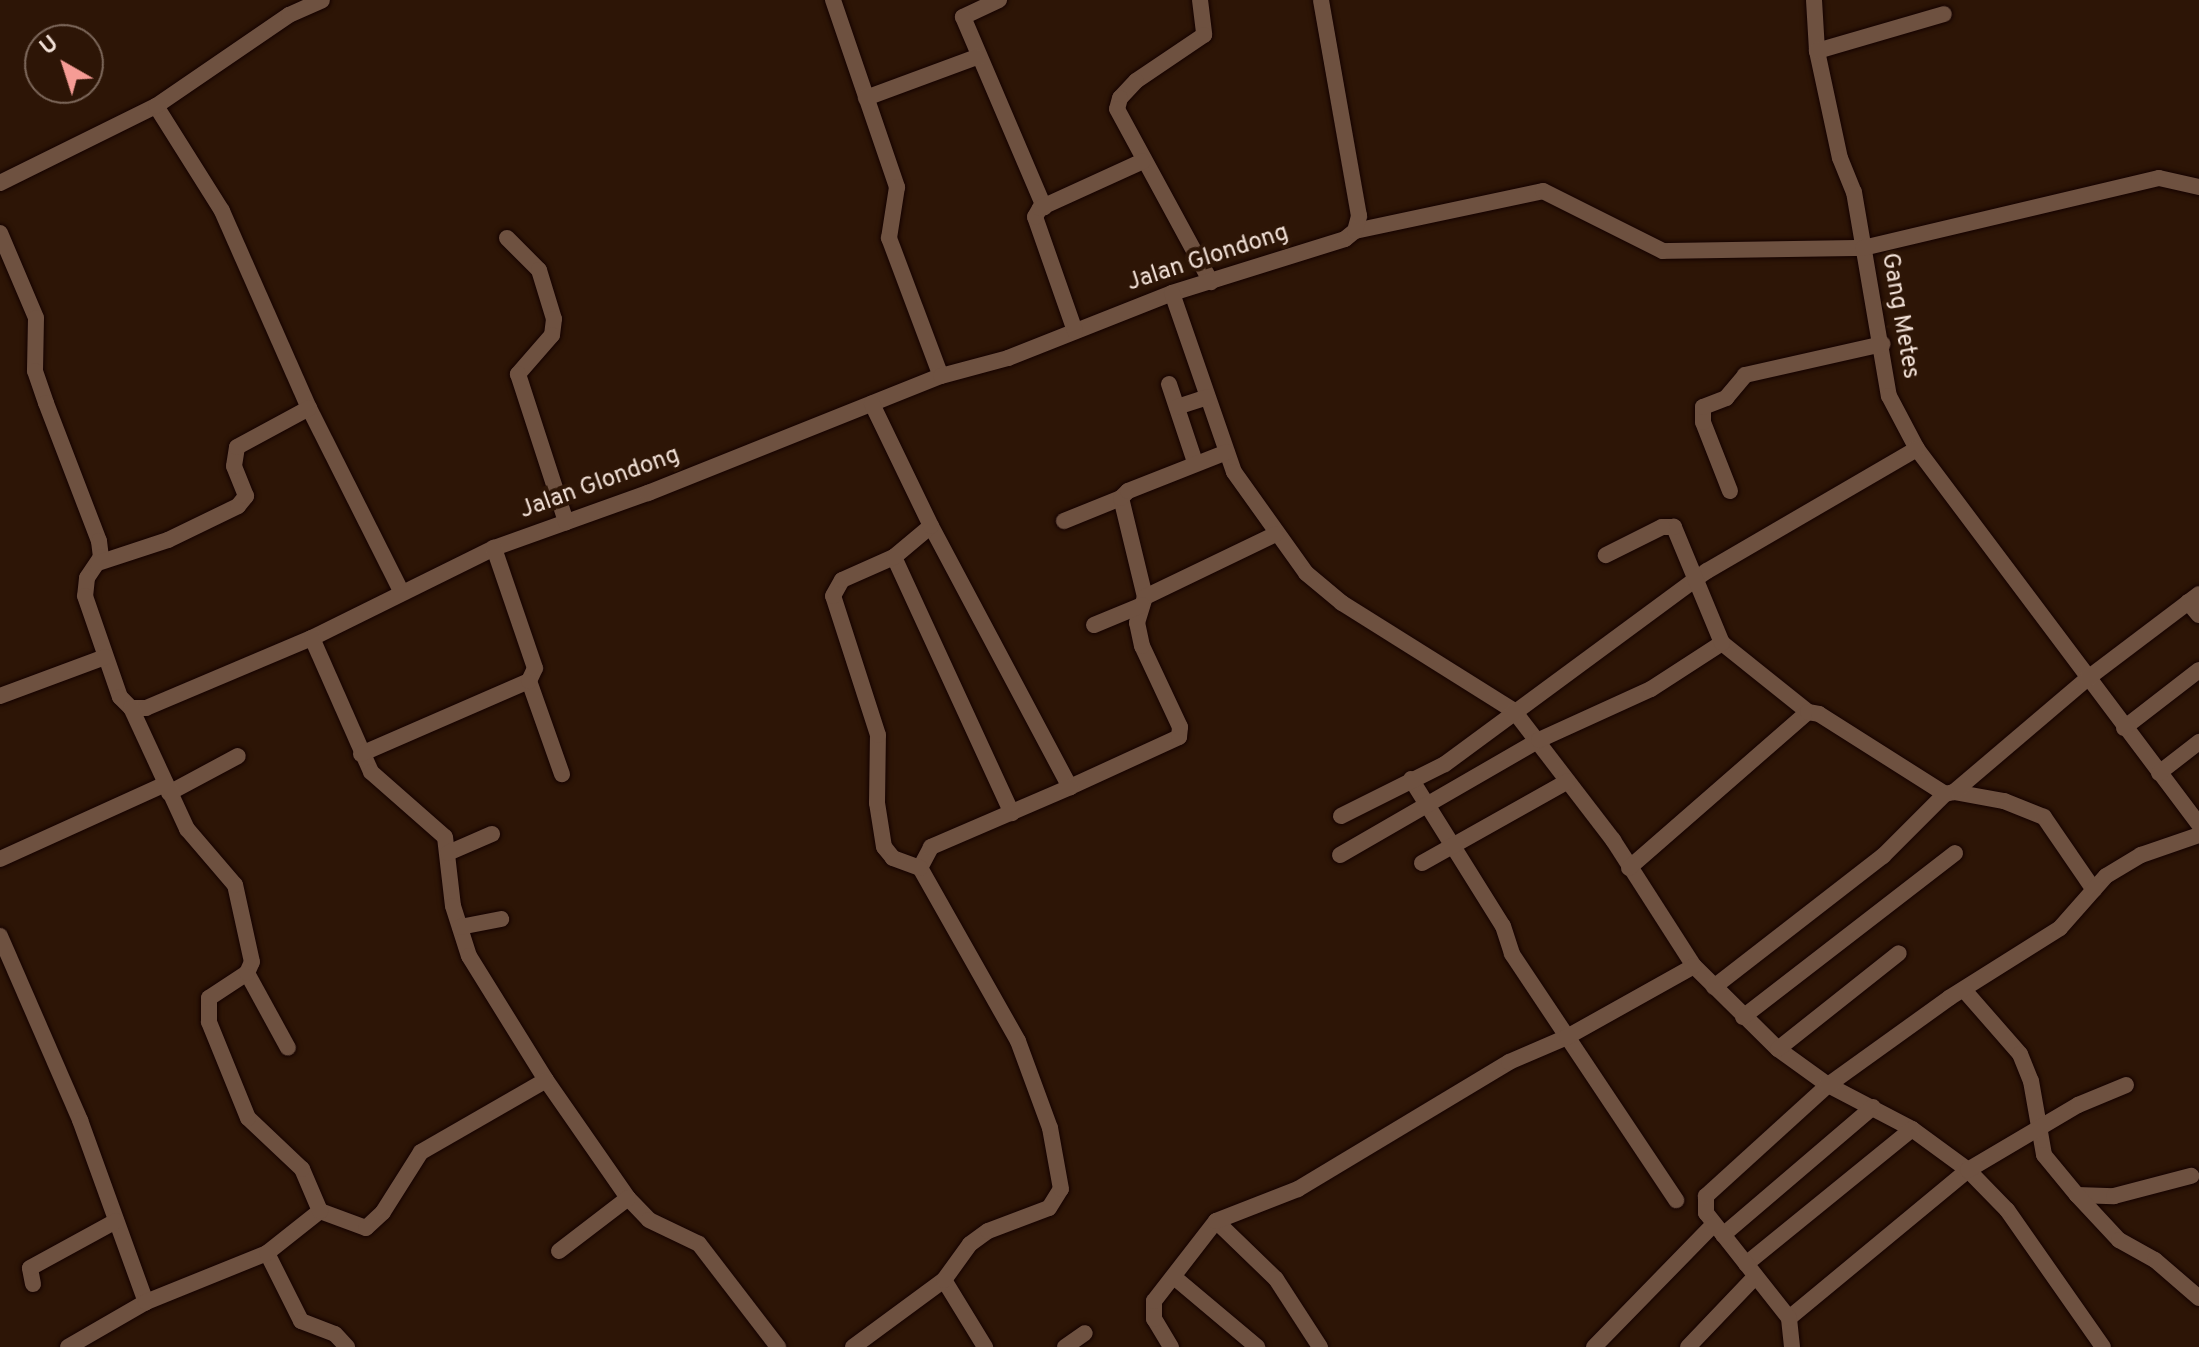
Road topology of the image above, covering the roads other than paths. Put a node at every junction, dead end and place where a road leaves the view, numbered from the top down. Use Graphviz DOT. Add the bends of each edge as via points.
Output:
graph roads {
  1 [pos="322,0"];
  2 [pos="833,0"];
  3 [pos="999,0"];
  4 [pos="1200,0"];
  5 [pos="1321,0"];
  6 [pos="1814,0"];
  7 [pos="1944,14"];
  8 [pos="1817,51"];
  9 [pos="977,57"];
  10 [pos="866,98"];
  11 [pos="156,106"];
  12 [pos="1143,161"];
  13 [pos="0,183"];
  14 [pos="2199,187"];
  15 [pos="1044,207"];
  16 [pos="1355,231"];
  17 [pos="0,233"];
  18 [pos="507,238"];
  19 [pos="1863,248"];
  20 [pos="1211,282"];
  21 [pos="1172,293"];
  22 [pos="1075,331"];
  23 [pos="1883,344"];
  24 [pos="941,376"];
  25 [pos="1169,384"];
  26 [pos="1207,397"];
  27 [pos="872,404"];
  28 [pos="1177,407"];
  29 [pos="309,408"];
  30 [pos="1917,449"];
  31 [pos="1227,452"];
  32 [pos="1195,462"];
  33 [pos="1730,491"];
  34 [pos="1121,498"];
  35 [pos="1064,521"];
  36 [pos="566,522"];
  37 [pos="931,526"];
  38 [pos="1276,534"];
  39 [pos="494,548"];
  40 [pos="1606,555"];
  41 [pos="894,557"];
  42 [pos="98,563"];
  43 [pos="1697,578"];
  44 [pos="401,591"];
  45 [pos="2194,598"];
  46 [pos="1144,601"];
  47 [pos="2199,615"];
  48 [pos="1094,625"];
  49 [pos="312,638"];
  50 [pos="1722,643"];
  51 [pos="105,657"];
  52 [pos="2199,670"];
  53 [pos="2088,678"];
  54 [pos="529,681"];
  55 [pos="0,696"];
  56 [pos="131,708"];
  57 [pos="1514,711"];
  58 [pos="1808,712"];
  59 [pos="2124,728"];
  60 [pos="1539,740"];
  61 [pos="2199,742"];
  62 [pos="361,754"];
  63 [pos="238,756"];
  64 [pos="2159,773"];
  65 [pos="562,774"];
  66 [pos="1411,779"];
  67 [pos="1568,781"];
  68 [pos="1070,787"];
  69 [pos="167,789"];
  70 [pos="1950,793"];
  71 [pos="1427,804"];
  72 [pos="1012,813"];
  73 [pos="1341,816"];
  74 [pos="2197,818"];
  75 [pos="492,834"];
  76 [pos="2199,835"];
  77 [pos="1454,846"];
  78 [pos="448,853"];
  79 [pos="1955,853"];
  80 [pos="1340,855"];
  81 [pos="0,859"];
  82 [pos="1422,863"];
  83 [pos="920,868"];
  84 [pos="1629,868"];
  85 [pos="2094,890"];
  86 [pos="501,919"];
  87 [pos="460,927"];
  88 [pos="0,936"];
  89 [pos="1899,953"];
  90 [pos="1694,966"];
  91 [pos="247,973"];
  92 [pos="1714,987"];
  93 [pos="1964,990"];
  94 [pos="1743,1017"];
  95 [pos="1567,1037"];
  96 [pos="288,1048"];
  97 [pos="1778,1049"];
  98 [pos="546,1080"];
  99 [pos="1828,1085"];
  100 [pos="2126,1085"];
  101 [pos="1873,1107"];
  102 [pos="2037,1128"];
  103 [pos="1912,1129"];
  104 [pos="1968,1170"];
  105 [pos="2191,1176"];
  106 [pos="2077,1195"];
  107 [pos="628,1198"];
  108 [pos="1676,1200"];
  109 [pos="320,1211"];
  110 [pos="116,1221"];
  111 [pos="1216,1221"];
  112 [pos="1719,1229"];
  113 [pos="559,1251"];
  114 [pos="267,1253"];
  115 [pos="1751,1271"];
  116 [pos="1174,1277"];
  117 [pos="944,1280"];
  118 [pos="33,1284"];
  119 [pos="2199,1298"];
  120 [pos="146,1302"];
  121 [pos="1789,1318"];
  122 [pos="1085,1333"];
  123 [pos="68,1347"];
  124 [pos="347,1347"];
  125 [pos="778,1347"];
  126 [pos="853,1347"];
  127 [pos="985,1347"];
  128 [pos="1065,1347"];
  129 [pos="1171,1347"];
  130 [pos="1257,1347"];
  131 [pos="1320,1347"];
  132 [pos="1594,1347"];
  133 [pos="1688,1347"];
  134 [pos="1792,1347"];
  135 [pos="2103,1347"];
  1 -- 11 [label="street" via="289,15"];
  2 -- 10 [label="street"];
  3 -- 9 [label="street" via="963,17"];
  4 -- 12 [label="street" via="1204,35 1120,98 1120,120"];
  5 -- 16 [label="street" via="1359,216"];
  6 -- 8 [label="street, Gang Metes"];
  7 -- 8 [label="street"];
  8 -- 19 [label="street, Gang Metes"];
  9 -- 10 [label="street"];
  9 -- 15 [label="street"];
  10 -- 24 [label="street" via="897,187 889,238"];
  11 -- 13 [label="street"];
  11 -- 29 [label="street" via="222,211"];
  12 -- 15 [label="street"];
  12 -- 20 [label="street"];
  14 -- 19 [label="street, Jalan Glondong" via="2159,178"];
  15 -- 22 [label="street" via="1035,217"];
  16 -- 19 [label="street, Jalan Glondong" via="1543,191 1663,251"];
  16 -- 20 [label="street, Jalan Glondong" via="1345,239"];
  17 -- 42 [label="street" via="33,308 39,342 35,371 89,507 99,541"];
  18 -- 36 [label="street" via="539,270 554,319 552,335 518,374"];
  19 -- 23 [label="street, Gang Metes"];
  20 -- 21 [label="street, Jalan Glondong"];
  21 -- 22 [label="street, Jalan Glondong"];
  21 -- 26 [label="street"];
  22 -- 24 [label="street, Jalan Glondong" via="1008,358"];
  23 -- 30 [label="street, Gang Metes" via="1889,396"];
  23 -- 33 [label="street" via="1745,375 1726,398 1703,407"];
  24 -- 27 [label="street, Jalan Glondong"];
  25 -- 28 [label="street"];
  26 -- 28 [label="street"];
  26 -- 31 [label="street"];
  27 -- 36 [label="street, Jalan Glondong"];
  27 -- 37 [label="street"];
  28 -- 32 [label="street"];
  29 -- 42 [label="street" via="237,447 234,466 246,496 234,509 168,540"];
  29 -- 44 [label="street"];
  30 -- 43 [label="street"];
  30 -- 53 [label="street, Gang Metes"];
  31 -- 32 [label="street"];
  31 -- 38 [label="street" via="1246,495"];
  32 -- 34 [label="street"];
  34 -- 35 [label="street"];
  34 -- 46 [label="street"];
  36 -- 39 [label="street, Jalan Glondong"];
  37 -- 41 [label="street"];
  37 -- 68 [label="street"];
  38 -- 46 [label="street"];
  38 -- 57 [label="street" via="1306,573 1342,603"];
  39 -- 44 [label="street, Jalan Glondong"];
  39 -- 54 [label="street" via="535,668"];
  40 -- 43 [label="street" via="1670,525"];
  41 -- 72 [label="street"];
  41 -- 83 [label="street" via="842,580 833,596 878,735 877,803 884,847 893,858"];
  42 -- 51 [label="street" via="87,578 85,596"];
  43 -- 50 [label="street"];
  43 -- 57 [label="street"];
  44 -- 49 [label="street, Jalan Glondong"];
  45 -- 47 [label="street"];
  45 -- 53 [label="street"];
  46 -- 48 [label="street"];
  46 -- 68 [label="street" via="1137,623 1142,646 1180,727 1179,737"];
  49 -- 56 [label="street, Jalan Glondong" via="160,703"];
  49 -- 62 [label="street"];
  50 -- 58 [label="street"];
  50 -- 60 [label="street" via="1651,689"];
  51 -- 55 [label="street"];
  51 -- 56 [label="street" via="120,697"];
  52 -- 59 [label="street"];
  53 -- 59 [label="street, Gang Metes"];
  53 -- 70 [label="street"];
  54 -- 62 [label="street"];
  54 -- 65 [label="street"];
  56 -- 69 [label="street"];
  57 -- 60 [label="street"];
  57 -- 66 [label="street" via="1445,764"];
  58 -- 70 [label="street"];
  58 -- 84 [label="street"];
  59 -- 64 [label="street, Gang Metes"];
  60 -- 67 [label="street"];
  60 -- 71 [label="street"];
  61 -- 64 [label="street"];
  62 -- 78 [label="street" via="385,787 436,826"];
  63 -- 69 [label="street"];
  64 -- 74 [label="street, Gang Metes"];
  66 -- 71 [label="street"];
  66 -- 73 [label="street"];
  67 -- 77 [label="street"];
  67 -- 84 [label="street"];
  68 -- 72 [label="street"];
  69 -- 81 [label="street"];
  69 -- 91 [label="street" via="191,835 235,885 252,962"];
  70 -- 85 [label="street" via="2004,801 2044,817"];
  70 -- 92 [label="street" via="1906,838"];
  71 -- 77 [label="street"];
  71 -- 80 [label="street"];
  72 -- 83 [label="street" via="931,847"];
  75 -- 78 [label="street"];
  76 -- 85 [label="street" via="2122,865"];
  77 -- 82 [label="street"];
  77 -- 95 [label="street" via="1503,926 1512,954"];
  78 -- 87 [label="street"];
  79 -- 94 [label="street"];
  83 -- 117 [label="street" via="1035,1077 1061,1189 1049,1208 988,1231 970,1244"];
  84 -- 90 [label="street"];
  85 -- 93 [label="street" via="2060,928"];
  86 -- 87 [label="street"];
  87 -- 98 [label="street" via="469,956"];
  88 -- 110 [label="street" via="80,1120"];
  89 -- 97 [label="street"];
  90 -- 92 [label="street"];
  90 -- 95 [label="street"];
  91 -- 96 [label="street"];
  91 -- 109 [label="street" via="209,998 209,1022 248,1118 302,1169"];
  92 -- 94 [label="street"];
  93 -- 99 [label="street"];
  93 -- 102 [label="street" via="2020,1054 2031,1081"];
  94 -- 97 [label="street"];
  95 -- 108 [label="street"];
  95 -- 111 [label="street" via="1509,1062 1298,1189"];
  97 -- 99 [label="street"];
  98 -- 107 [label="street"];
  98 -- 109 [label="street" via="421,1152 383,1212 366,1228"];
  99 -- 101 [label="street"];
  99 -- 112 [label="street" via="1706,1196 1704,1208"];
  100 -- 102 [label="street"];
  101 -- 103 [label="street"];
  101 -- 112 [label="street"];
  102 -- 104 [label="street"];
  102 -- 106 [label="street" via="2044,1155"];
  103 -- 104 [label="street"];
  103 -- 115 [label="street"];
  104 -- 121 [label="street"];
  104 -- 135 [label="street" via="2007,1210"];
  105 -- 106 [label="street" via="2114,1196"];
  106 -- 119 [label="street" via="2119,1240 2155,1260"];
  107 -- 113 [label="street"];
  107 -- 125 [label="street" via="649,1220 699,1244"];
  109 -- 114 [label="street"];
  110 -- 118 [label="street" via="30,1268"];
  110 -- 120 [label="street"];
  111 -- 116 [label="street"];
  111 -- 131 [label="street" via="1276,1279"];
  112 -- 115 [label="street"];
  112 -- 132 [label="street"];
  114 -- 120 [label="street"];
  114 -- 124 [label="street" via="301,1321 335,1334"];
  115 -- 121 [label="street"];
  115 -- 133 [label="street"];
  116 -- 129 [label="street" via="1152,1309"];
  116 -- 130 [label="street"];
  117 -- 126 [label="street" via="914,1297"];
  117 -- 127 [label="street"];
  120 -- 123 [label="street"];
  121 -- 134 [label="street"];
  122 -- 128 [label="street"];
}
